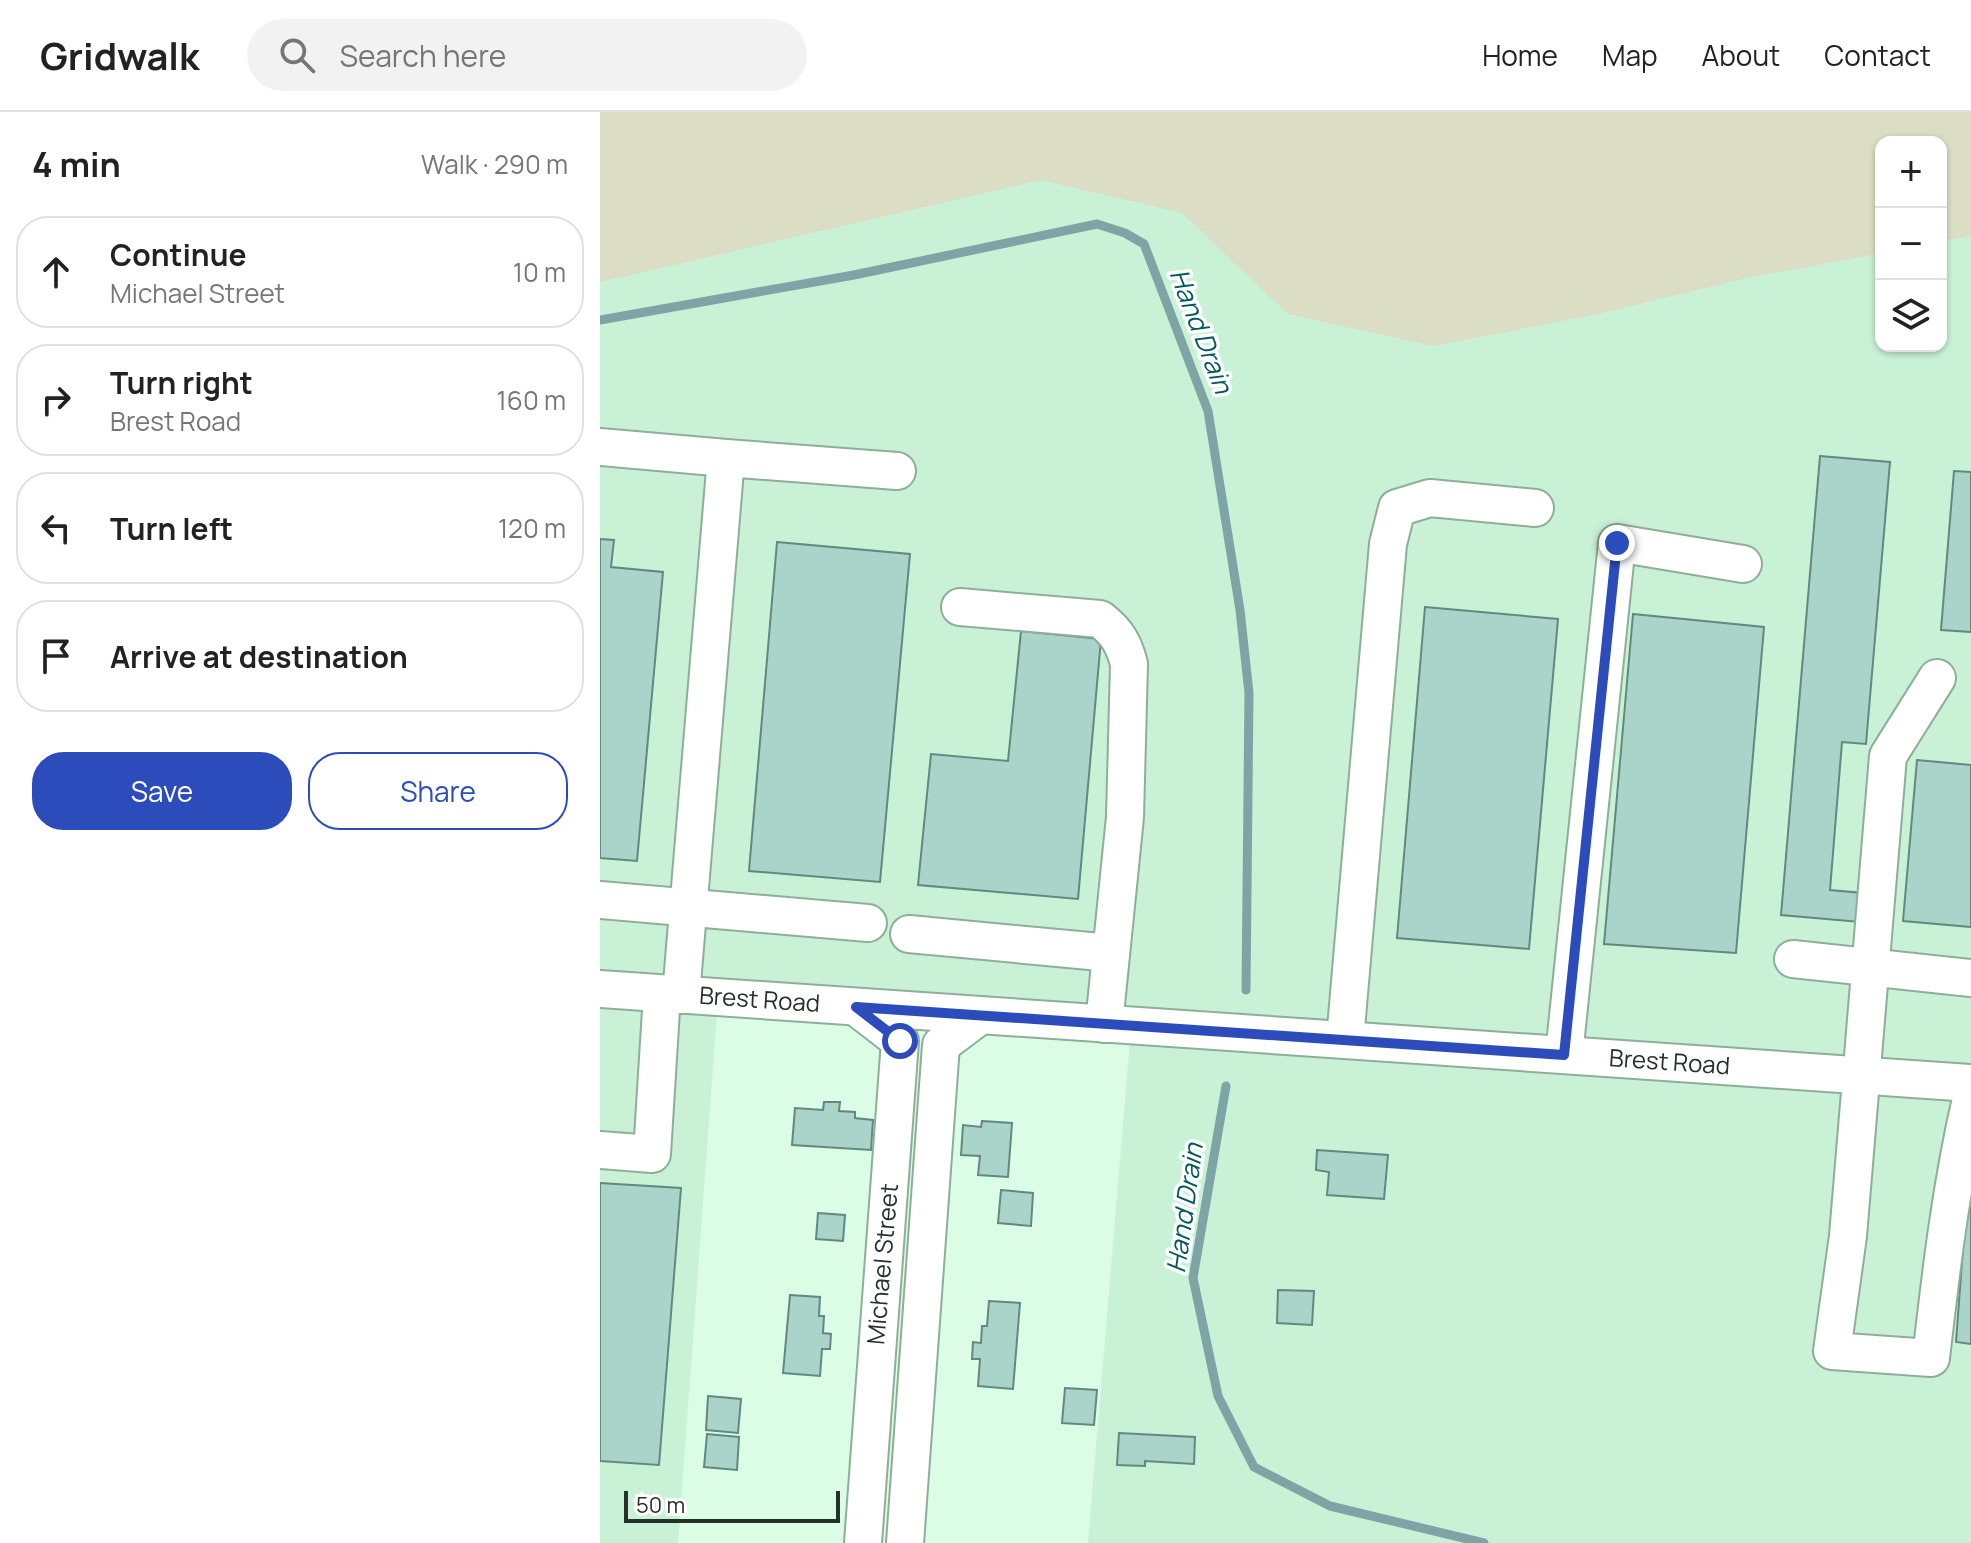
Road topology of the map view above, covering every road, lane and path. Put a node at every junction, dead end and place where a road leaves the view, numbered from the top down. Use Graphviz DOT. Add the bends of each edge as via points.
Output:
graph roads {
  1 [pos="600,447"];
  2 [pos="726,458"];
  3 [pos="897,471"];
  4 [pos="1535,508"];
  5 [pos="1743,564"];
  6 [pos="960,607"];
  7 [pos="1937,678"];
  8 [pos="600,900"];
  9 [pos="688,908"];
  10 [pos="868,923"];
  11 [pos="909,934"];
  12 [pos="1111,953"];
  13 [pos="1793,959"];
  14 [pos="1870,968"];
  15 [pos="1971,978"];
  16 [pos="600,989"];
  17 [pos="671,994"];
  18 [pos="856,1007"];
  19 [pos="981,1015"];
  20 [pos="1104,1024"];
  21 [pos="1345,1040"];
  22 [pos="1564,1055"];
  23 [pos="1861,1076"];
  24 [pos="1971,1083"];
  25 [pos="1971,1099"];
  26 [pos="600,1150"];
  27 [pos="863,1543"];
  28 [pos="905,1543"];
  1 -- 2 [label="street"];
  2 -- 3 [label="street"];
  2 -- 9 [label="street"];
  4 -- 21 [label="street" via="1430,498 1397,508 1388,544"];
  5 -- 22 [label="street" via="1617,543"];
  6 -- 12 [label="street" via="1100,619 1124,646 1129,664 1125,817"];
  7 -- 14 [label="street" via="1888,756"];
  8 -- 9 [label="street"];
  9 -- 10 [label="street"];
  9 -- 17 [label="street"];
  11 -- 12 [label="street"];
  12 -- 20 [label="street"];
  13 -- 14 [label="street"];
  14 -- 15 [label="street"];
  14 -- 23 [label="street"];
  16 -- 17 [label="street, Brest Road"];
  17 -- 18 [label="street, Brest Road"];
  17 -- 26 [label="street" via="652,1154"];
  18 -- 19 [label="street, Brest Road"];
  18 -- 27 [label="street, Michael Street" via="900,1041"];
  19 -- 20 [label="street, Brest Road"];
  19 -- 28 [label="street, Michael Street" via="941,1045"];
  20 -- 21 [label="street, Brest Road"];
  21 -- 22 [label="street, Brest Road"];
  22 -- 23 [label="street, Brest Road"];
  23 -- 24 [label="street, Brest Road"];
  23 -- 25 [label="street" via="1832,1351 1931,1358 1948,1211"];
}
